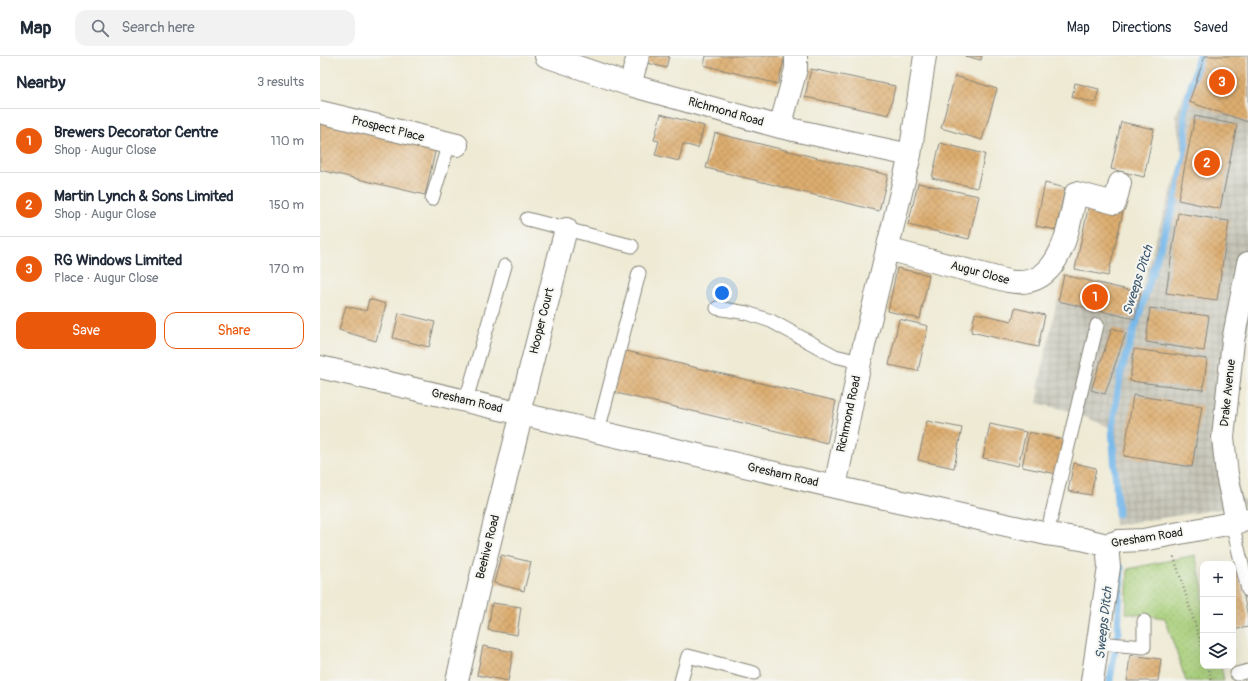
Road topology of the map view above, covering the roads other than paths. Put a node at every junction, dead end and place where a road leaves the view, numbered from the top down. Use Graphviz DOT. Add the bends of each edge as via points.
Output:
graph roads {
  1 [pos="546,56"];
  2 [pos="638,56"];
  3 [pos="796,56"];
  4 [pos="925,56"];
  5 [pos="630,85"];
  6 [pos="320,112"];
  7 [pos="780,127"];
  8 [pos="453,144"];
  9 [pos="910,155"];
  10 [pos="1120,183"];
  11 [pos="432,199"];
  12 [pos="527,219"];
  13 [pos="566,229"];
  14 [pos="632,246"];
  15 [pos="887,249"];
  16 [pos="1248,263"];
  17 [pos="505,266"];
  18 [pos="639,273"];
  19 [pos="717,308"];
  20 [pos="1097,325"];
  21 [pos="860,362"];
  22 [pos="320,367"];
  23 [pos="466,400"];
  24 [pos="520,413"];
  25 [pos="598,431"];
  26 [pos="834,487"];
  27 [pos="1239,522"];
  28 [pos="1047,534"];
  29 [pos="1107,545"];
  30 [pos="1248,590"];
  31 [pos="1144,621"];
  32 [pos="1102,643"];
  33 [pos="754,673"];
  34 [pos="457,681"];
  35 [pos="681,681"];
  36 [pos="1092,681"];
  1 -- 5 [label="street, Richmond Road"];
  2 -- 5 [label="street"];
  3 -- 7 [label="street" via="796,68"];
  4 -- 9 [label="street, Richmond Road"];
  5 -- 7 [label="street, Richmond Road"];
  6 -- 8 [label="street, Prospect Place"];
  7 -- 9 [label="street, Richmond Road"];
  8 -- 11 [label="lane"];
  9 -- 15 [label="street, Richmond Road"];
  10 -- 15 [label="street, Augur Close" via="1115,203 1076,193 1060,254 1046,272 1026,281 1008,281"];
  12 -- 13 [label="lane"];
  13 -- 14 [label="lane"];
  13 -- 24 [label="street, Hooper Court"];
  15 -- 21 [label="street, Richmond Road"];
  16 -- 27 [label="street, Drake Avenue" via="1233,341 1223,438 1227,475"];
  17 -- 23 [label="lane"];
  18 -- 25 [label="lane"];
  19 -- 21 [label="lane" via="747,313 771,321 835,356"];
  20 -- 28 [label="lane"];
  21 -- 26 [label="street, Richmond Road"];
  22 -- 23 [label="street, Gresham Road"];
  23 -- 24 [label="street, Gresham Road"];
  24 -- 25 [label="street, Gresham Road"];
  24 -- 34 [label="street, Beehive Road"];
  25 -- 26 [label="street, Gresham Road"];
  26 -- 28 [label="street, Gresham Road"];
  27 -- 29 [label="street, Gresham Road"];
  27 -- 30 [label="lane"];
  28 -- 29 [label="street, Gresham Road"];
  29 -- 32 [label="street" via="1109,567"];
  31 -- 32 [label="lane" via="1144,647"];
  32 -- 36 [label="street"];
  33 -- 35 [label="lane" via="688,656"];
}
